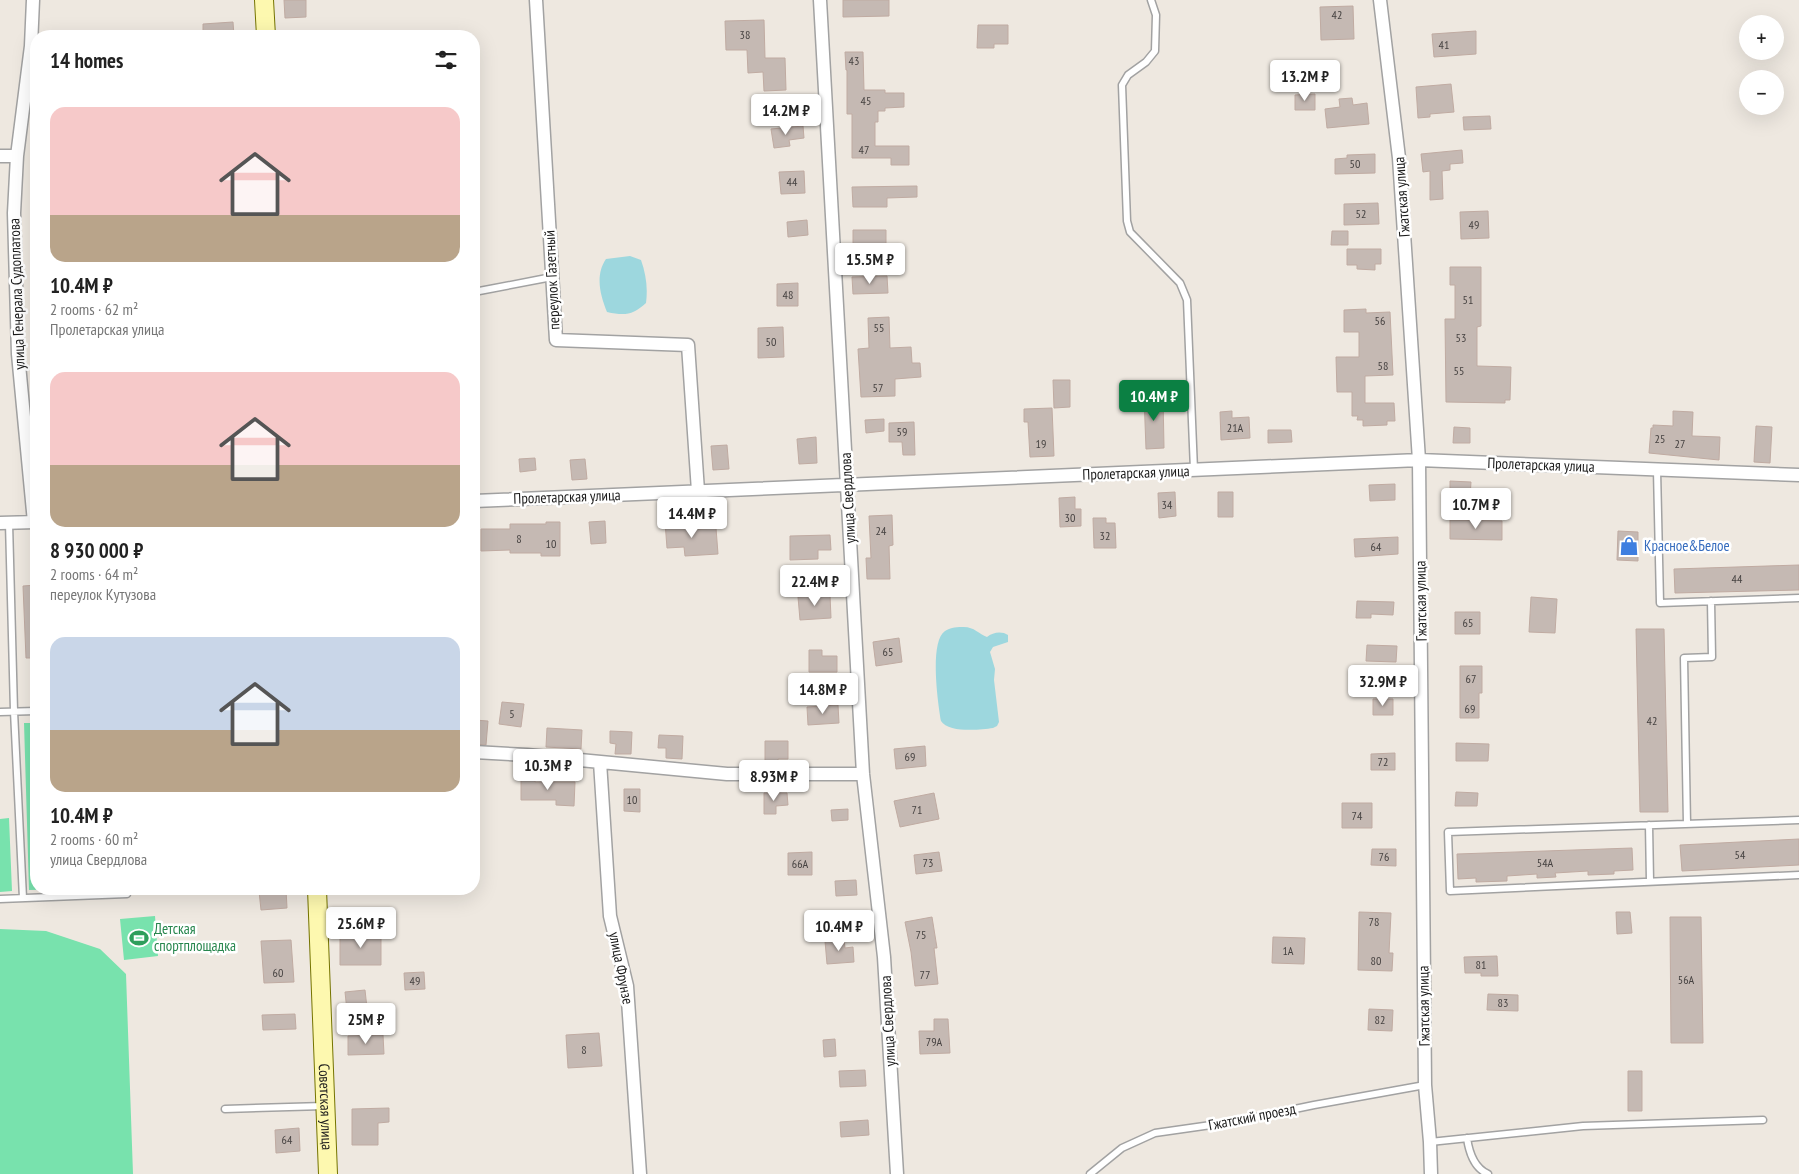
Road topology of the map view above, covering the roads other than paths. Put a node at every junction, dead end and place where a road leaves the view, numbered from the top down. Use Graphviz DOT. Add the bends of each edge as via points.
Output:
graph roads {
  1 [pos="33,0"];
  2 [pos="264,0"];
  3 [pos="536,0"];
  4 [pos="820,0"];
  5 [pos="1151,0"];
  6 [pos="1380,0"];
  7 [pos="32,30"];
  8 [pos="266,30"];
  9 [pos="30,54"];
  10 [pos="0,156"];
  11 [pos="17,156"];
  12 [pos="552,278"];
  13 [pos="480,291"];
  14 [pos="1419,460"];
  15 [pos="1194,470"];
  16 [pos="1657,470"];
  17 [pos="30,473"];
  18 [pos="1799,475"];
  19 [pos="847,485"];
  20 [pos="698,491"];
  21 [pos="480,501"];
  22 [pos="30,522"];
  23 [pos="5,523"];
  24 [pos="1799,598"];
  25 [pos="1711,601"];
  26 [pos="14,711"];
  27 [pos="30,711"];
  28 [pos="0,712"];
  29 [pos="480,752"];
  30 [pos="600,762"];
  31 [pos="863,774"];
  32 [pos="1799,820"];
  33 [pos="1687,824"];
  34 [pos="1649,825"];
  35 [pos="1799,875"];
  36 [pos="1650,882"];
  37 [pos="101,895"];
  38 [pos="317,895"];
  39 [pos="23,898"];
  40 [pos="0,900"];
  41 [pos="1425,1085"];
  42 [pos="325,1106"];
  43 [pos="225,1109"];
  44 [pos="1763,1120"];
  45 [pos="1467,1138"];
  46 [pos="1430,1142"];
  47 [pos="328,1174"];
  48 [pos="640,1174"];
  49 [pos="897,1174"];
  50 [pos="1090,1174"];
  51 [pos="1431,1174"];
  52 [pos="1488,1174"];
  1 -- 7 [label="street, улица Генерала Судоплатова"];
  2 -- 8 [label="main road"];
  3 -- 12 [label="street, переулок Газетный"];
  4 -- 19 [label="street, улица Свердлова"];
  5 -- 15 [label="lane" via="1156,15 1155,50 1122,85 1127,222 1130,232 1180,284 1187,300"];
  6 -- 14 [label="street, Гжатская улица" via="1399,158"];
  9 -- 11 [label="street, улица Генерала Судоплатова"];
  10 -- 11 [label="street"];
  11 -- 17 [label="street, улица Генерала Судоплатова" via="14,214 18,354"];
  12 -- 13 [label="lane"];
  12 -- 20 [label="street, переулок Газетный" via="556,340 688,345"];
  14 -- 15 [label="street, Пролетарская улица"];
  14 -- 16 [label="street, Пролетарская улица"];
  14 -- 41 [label="street, Гжатская улица"];
  15 -- 19 [label="street, Пролетарская улица"];
  16 -- 18 [label="street, Пролетарская улица"];
  16 -- 25 [label="lane" via="1660,602"];
  19 -- 20 [label="street, Пролетарская улица"];
  19 -- 31 [label="street, улица Свердлова"];
  20 -- 21 [label="street, Пролетарская улица"];
  22 -- 23 [label="street"];
  23 -- 26 [label="lane"];
  24 -- 25 [label="lane"];
  25 -- 33 [label="lane" via="1712,657 1684,658"];
  26 -- 27 [label="lane"];
  26 -- 28 [label="lane"];
  26 -- 39 [label="lane"];
  29 -- 30 [label="street"];
  30 -- 31 [label="street" via="727,774"];
  30 -- 48 [label="street, улица Фрунзе" via="610,916 627,986"];
  31 -- 49 [label="street, улица Свердлова" via="884,958"];
  32 -- 33 [label="lane"];
  33 -- 34 [label="lane"];
  34 -- 36 [label="lane"];
  34 -- 36 [label="lane" via="1448,832 1450,891"];
  35 -- 36 [label="lane"];
  37 -- 39 [label="lane"];
  38 -- 42 [label="main road, Советская улица"];
  39 -- 40 [label="lane"];
  41 -- 46 [label="street, Гжатская улица"];
  41 -- 50 [label="lane, Гжатский проезд" via="1232,1122 1155,1133 1122,1148"];
  42 -- 43 [label="lane"];
  42 -- 47 [label="main road, Советская улица"];
  44 -- 45 [label="lane" via="1583,1126"];
  45 -- 46 [label="lane"];
  45 -- 52 [label="lane" via="1469,1154 1481,1171"];
  46 -- 51 [label="street, Гжатская улица"];
}
